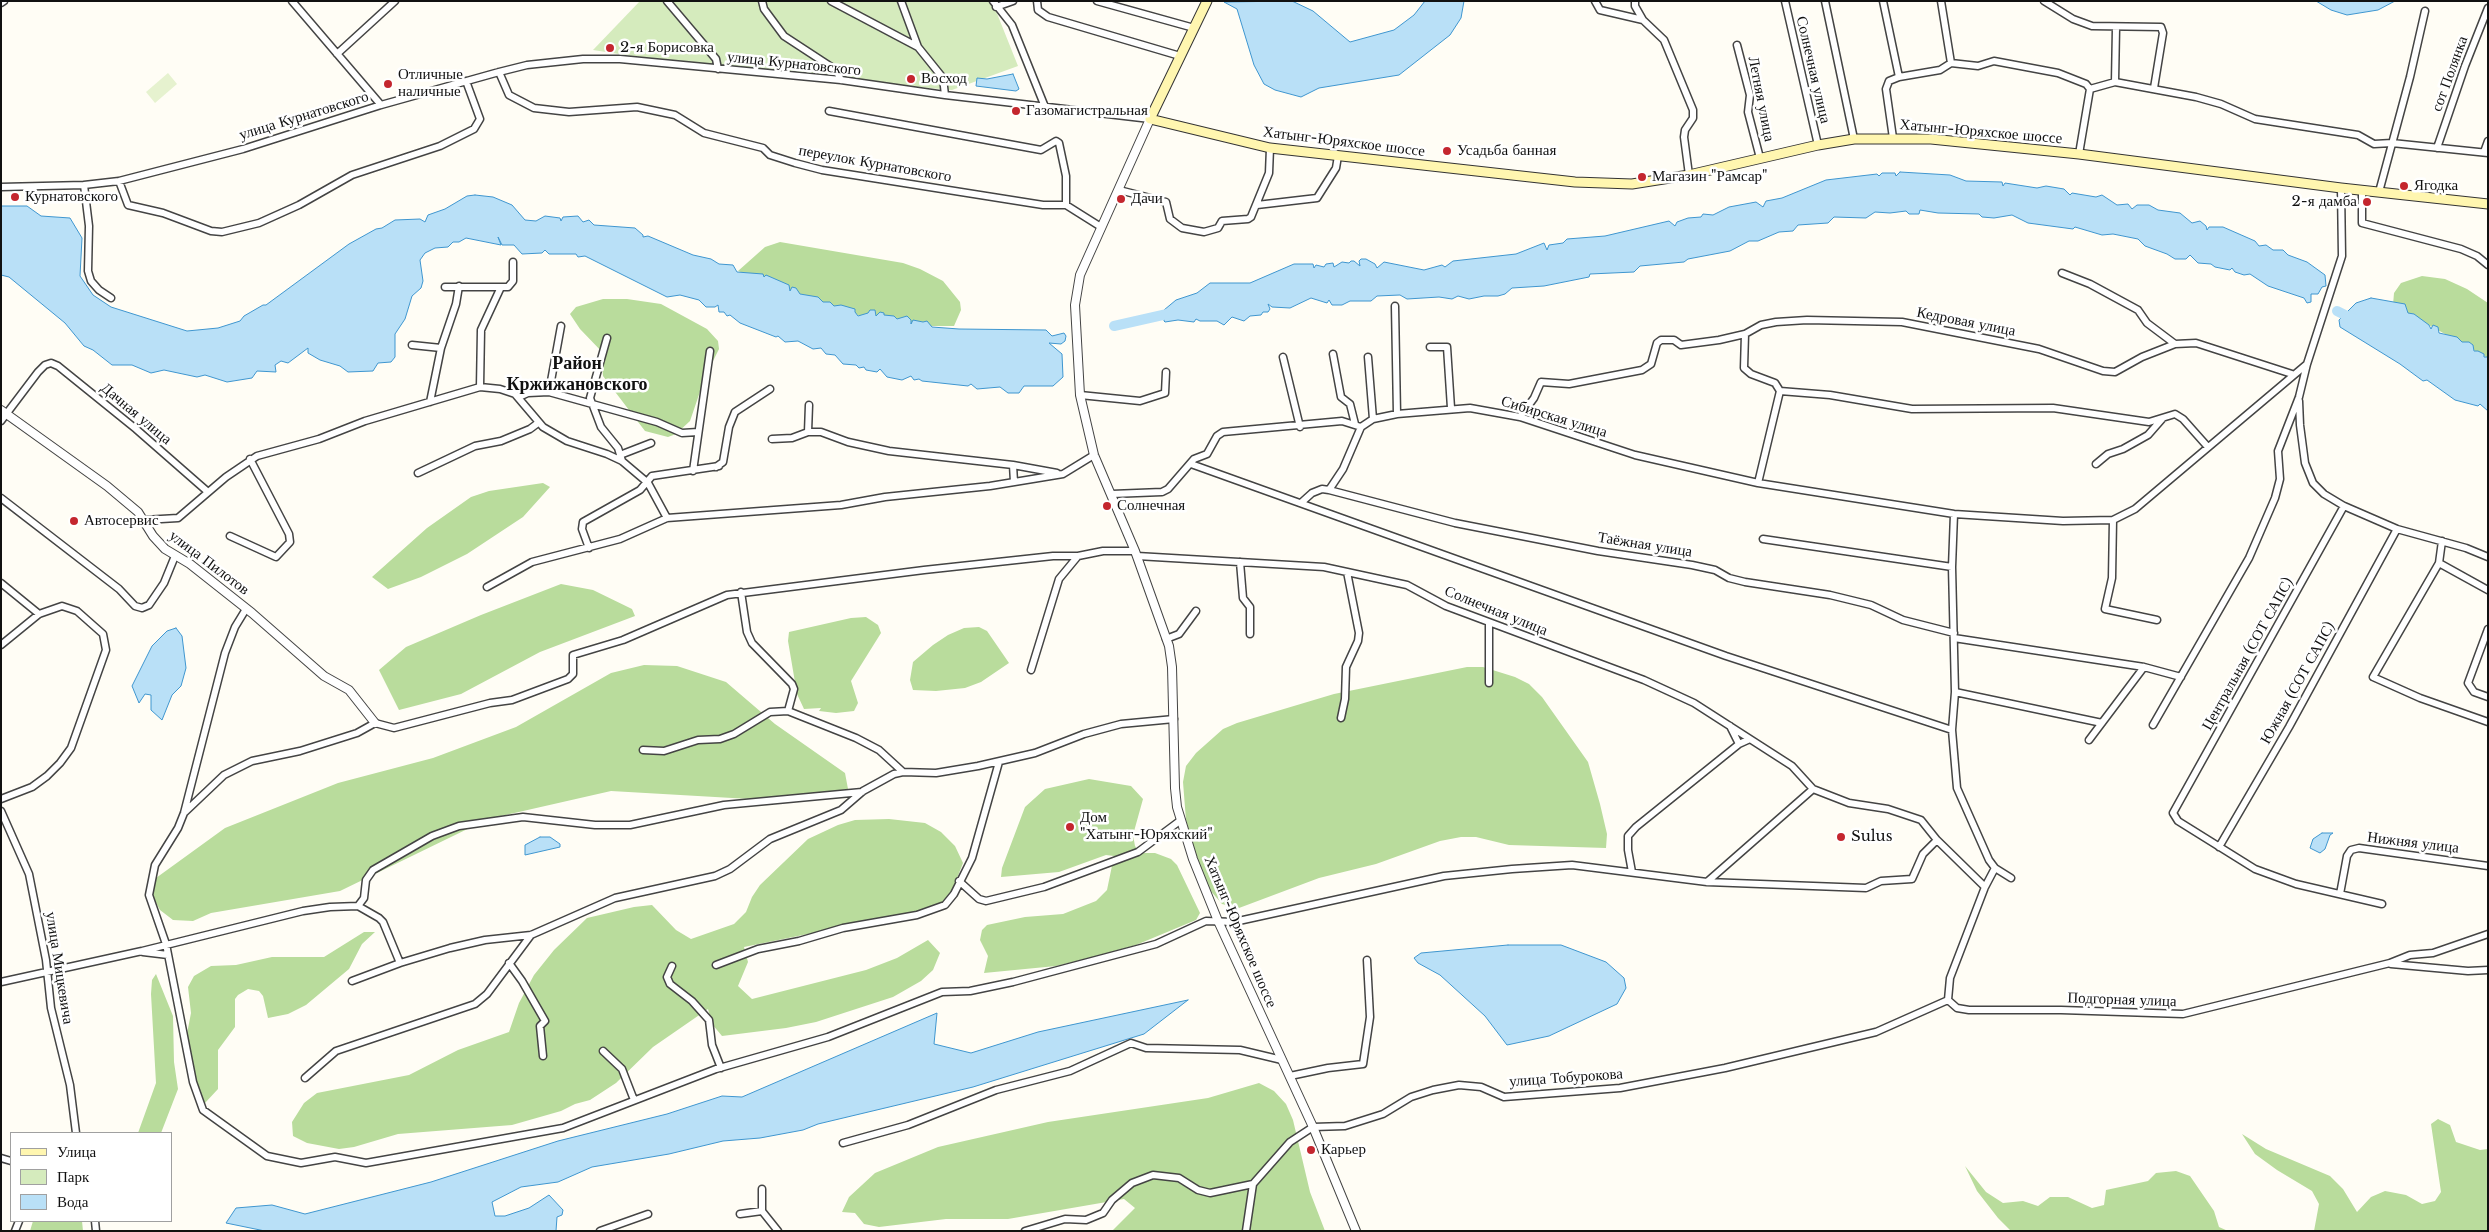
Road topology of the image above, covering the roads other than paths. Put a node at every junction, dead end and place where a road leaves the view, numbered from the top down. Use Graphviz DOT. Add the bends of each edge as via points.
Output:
graph roads {
  1 [pos="292,1"];
  2 [pos="395,1"];
  3 [pos="667,1"];
  4 [pos="762,1"];
  5 [pos="831,1"];
  6 [pos="901,1"];
  7 [pos="1013,1"];
  8 [pos="1037,1"];
  9 [pos="1097,1"];
  10 [pos="1207,1"];
  11 [pos="1595,1"];
  12 [pos="1635,1"];
  13 [pos="1785,1"];
  14 [pos="1825,1"];
  15 [pos="1883,1"];
  16 [pos="1941,1"];
  17 [pos="2044,1"];
  18 [pos="994,4"];
  19 [pos="2488,8"];
  20 [pos="2425,11"];
  21 [pos="1643,20"];
  22 [pos="1194,28"];
  23 [pos="2116,28"];
  24 [pos="1737,45"];
  25 [pos="918,47"];
  26 [pos="337,54"];
  27 [pos="1180,56"];
  28 [pos="1951,63"];
  29 [pos="718,69"];
  30 [pos="500,72"];
  31 [pos="1899,77"];
  32 [pos="841,80"];
  33 [pos="466,81"];
  34 [pos="2115,82"];
  35 [pos="2154,88"];
  36 [pos="2090,90"];
  37 [pos="945,95"];
  38 [pos="381,105"];
  39 [pos="1045,106"];
  40 [pos="829,111"];
  41 [pos="1150,120"];
  42 [pos="1893,138"];
  43 [pos="1854,139"];
  44 [pos="2488,141"];
  45 [pos="2392,143"];
  46 [pos="1818,145"];
  47 [pos="1270,148"];
  48 [pos="2437,148"];
  49 [pos="2486,152"];
  50 [pos="2079,154"];
  51 [pos="1338,156"];
  52 [pos="1760,158"];
  53 [pos="1688,175"];
  54 [pos="119,181"];
  55 [pos="84,186"];
  56 [pos="1,187"];
  57 [pos="2341,188"];
  58 [pos="1119,190"];
  59 [pos="2362,190"];
  60 [pos="2379,192"];
  61 [pos="2488,204"];
  62 [pos="1066,205"];
  63 [pos="1257,205"];
  64 [pos="1101,227"];
  65 [pos="513,262"];
  66 [pos="2488,265"];
  67 [pos="2062,273"];
  68 [pos="459,286"];
  69 [pos="445,287"];
  70 [pos="501,287"];
  71 [pos="110,298"];
  72 [pos="1395,306"];
  73 [pos="561,326"];
  74 [pos="1745,334"];
  75 [pos="607,338"];
  76 [pos="2175,344"];
  77 [pos="412,345"];
  78 [pos="1430,347"];
  79 [pos="441,348"];
  80 [pos="710,351"];
  81 [pos="1333,354"];
  82 [pos="1283,357"];
  83 [pos="1368,357"];
  84 [pos="2307,364"];
  85 [pos="1166,372"];
  86 [pos="2292,374"];
  87 [pos="480,387"];
  88 [pos="770,389"];
  89 [pos="1780,391"];
  90 [pos="549,392"];
  91 [pos="1080,395"];
  92 [pos="520,397"];
  93 [pos="2299,397"];
  94 [pos="430,402"];
  95 [pos="592,403"];
  96 [pos="809,405"];
  97 [pos="1450,408"];
  98 [pos="4,412"];
  99 [pos="1397,414"];
  100 [pos="1520,417"];
  101 [pos="1373,419"];
  102 [pos="2162,419"];
  103 [pos="1,421"];
  104 [pos="538,423"];
  105 [pos="1358,426"];
  106 [pos="1300,427"];
  107 [pos="698,432"];
  108 [pos="808,432"];
  109 [pos="772,439"];
  110 [pos="651,443"];
  111 [pos="2207,446"];
  112 [pos="1094,455"];
  113 [pos="621,458"];
  114 [pos="250,459"];
  115 [pos="1191,464"];
  116 [pos="2096,464"];
  117 [pos="1013,466"];
  118 [pos="693,471"];
  119 [pos="418,473"];
  120 [pos="1063,474"];
  121 [pos="1014,482"];
  122 [pos="648,483"];
  123 [pos="1758,483"];
  124 [pos="1329,490"];
  125 [pos="208,492"];
  126 [pos="1112,494"];
  127 [pos="1,498"];
  128 [pos="1302,502"];
  129 [pos="2344,506"];
  130 [pos="1954,514"];
  131 [pos="667,518"];
  132 [pos="144,520"];
  133 [pos="2113,520"];
  134 [pos="2397,529"];
  135 [pos="230,536"];
  136 [pos="1763,539"];
  137 [pos="2442,541"];
  138 [pos="589,548"];
  139 [pos="1136,553"];
  140 [pos="175,556"];
  141 [pos="1078,556"];
  142 [pos="2488,557"];
  143 [pos="1240,562"];
  144 [pos="2439,563"];
  145 [pos="1952,567"];
  146 [pos="1348,572"];
  147 [pos="1,583"];
  148 [pos="487,587"];
  149 [pos="2488,590"];
  150 [pos="741,592"];
  151 [pos="246,609"];
  152 [pos="1196,611"];
  153 [pos="39,614"];
  154 [pos="2157,620"];
  155 [pos="1489,624"];
  156 [pos="2488,629"];
  157 [pos="1250,634"];
  158 [pos="1954,636"];
  159 [pos="1166,639"];
  160 [pos="1,646"];
  161 [pos="2144,667"];
  162 [pos="1031,670"];
  163 [pos="2181,677"];
  164 [pos="1488,683"];
  165 [pos="1955,692"];
  166 [pos="2488,697"];
  167 [pos="788,711"];
  168 [pos="1341,718"];
  169 [pos="1174,719"];
  170 [pos="2488,722"];
  171 [pos="375,723"];
  172 [pos="2102,723"];
  173 [pos="1729,724"];
  174 [pos="2153,725"];
  175 [pos="1952,730"];
  176 [pos="1750,739"];
  177 [pos="2089,740"];
  178 [pos="1739,744"];
  179 [pos="643,750"];
  180 [pos="999,762"];
  181 [pos="903,772"];
  182 [pos="1813,789"];
  183 [pos="863,791"];
  184 [pos="1,799"];
  185 [pos="1,811"];
  186 [pos="184,813"];
  187 [pos="1181,820"];
  188 [pos="1937,840"];
  189 [pos="2219,847"];
  190 [pos="2488,866"];
  191 [pos="1995,868"];
  192 [pos="1632,872"];
  193 [pos="2011,878"];
  194 [pos="959,881"];
  195 [pos="1707,882"];
  196 [pos="1985,887"];
  197 [pos="2340,894"];
  198 [pos="2382,904"];
  199 [pos="358,906"];
  200 [pos="1218,921"];
  201 [pos="2488,934"];
  202 [pos="531,935"];
  203 [pos="166,944"];
  204 [pos="142,951"];
  205 [pos="168,955"];
  206 [pos="1367,960"];
  207 [pos="400,963"];
  208 [pos="509,963"];
  209 [pos="2390,964"];
  210 [pos="716,965"];
  211 [pos="672,966"];
  212 [pos="2488,970"];
  213 [pos="46,971"];
  214 [pos="1,982"];
  215 [pos="352,982"];
  216 [pos="1948,1000"];
  217 [pos="603,1051"];
  218 [pos="543,1056"];
  219 [pos="1282,1060"];
  220 [pos="721,1068"];
  221 [pos="1290,1076"];
  222 [pos="305,1078"];
  223 [pos="634,1100"];
  224 [pos="1313,1127"];
  225 [pos="76,1132"];
  226 [pos="843,1143"];
  227 [pos="1253,1184"];
  228 [pos="762,1190"];
  229 [pos="762,1211"];
  230 [pos="648,1214"];
  231 [pos="740,1214"];
  232 [pos="600,1231"];
  233 [pos="778,1231"];
  234 [pos="1025,1231"];
  235 [pos="1246,1231"];
  236 [pos="1356,1231"];
  1 -- 26 [label="street"];
  2 -- 26 [label="street"];
  3 -- 29 [label="street" via="716,59"];
  4 -- 32 [label="street" via="764,9 784,36 836,70"];
  5 -- 25 [label="street"];
  6 -- 25 [label="street"];
  7 -- 18 [label="street"];
  8 -- 27 [label="street" via="1038,10 1048,16"];
  9 -- 22 [label="street"];
  10 -- 22 [label="main road, Хатынг-Юряхское шоссе"];
  11 -- 21 [label="street" via="1600,10"];
  12 -- 21 [label="street"];
  13 -- 46 [label="street, Солнечная улица"];
  14 -- 43 [label="street, Солнечная улица"];
  15 -- 31 [label="street"];
  16 -- 28 [label="street"];
  17 -- 23 [label="street" via="2073,20"];
  18 -- 39 [label="street" via="1012,25"];
  19 -- 48 [label="street, сот Полянка"];
  20 -- 45 [label="street"];
  21 -- 53 [label="street" via="1664,40 1693,110 1693,118 1684,137"];
  22 -- 27 [label="main road, Хатынг-Юряхское шоссе"];
  23 -- 34 [label="street"];
  23 -- 35 [label="street" via="2161,27 2163,33"];
  24 -- 52 [label="street, Летняя улица" via="1750,95 1748,112"];
  25 -- 37 [label="street" via="944,78"];
  26 -- 38 [label="street"];
  27 -- 41 [label="main road, Хатынг-Юряхское шоссе"];
  28 -- 31 [label="street" via="1940,70"];
  28 -- 36 [label="street" via="1978,66 1994,60 2058,73 2086,84"];
  29 -- 30 [label="street, улица Курнатовского" via="602,58 556,61"];
  29 -- 32 [label="street, улица Курнатовского"];
  30 -- 33 [label="street, улица Курнатовского"];
  30 -- 62 [label="street, переулок Курнатовского" via="509,95 534,108 569,112 637,107 674,115 704,133 763,148 770,155 822,170 1043,205"];
  31 -- 42 [label="street" via="1886,86"];
  32 -- 37 [label="street, улица Курнатовского"];
  33 -- 38 [label="street, улица Курнатовского"];
  33 -- 54 [label="street" via="480,119 474,129 440,146 352,176 259,223 222,232 211,231 163,213 128,205"];
  34 -- 35 [label="street"];
  34 -- 36 [label="street"];
  35 -- 45 [label="street" via="2221,104 2255,119 2358,135 2374,144"];
  36 -- 50 [label="street"];
  37 -- 39 [label="street, улица Курнатовского"];
  38 -- 54 [label="street, улица Курнатовского" via="242,149"];
  39 -- 41 [label="street, улица Курнатовского"];
  40 -- 62 [label="street" via="1041,150 1056,141 1066,176"];
  41 -- 47 [label="main road, Хатынг-Юряхское шоссе"];
  41 -- 58 [label="street, Хатынг-Юряхское шоссе"];
  42 -- 43 [label="main road, Хатынг-Юряхское шоссе"];
  42 -- 50 [label="main road, Хатынг-Юряхское шоссе"];
  43 -- 46 [label="main road, Хатынг-Юряхское шоссе"];
  44 -- 49 [label="street"];
  45 -- 48 [label="street"];
  45 -- 60 [label="street"];
  46 -- 52 [label="main road, Хатынг-Юряхское шоссе"];
  47 -- 51 [label="main road, Хатынг-Юряхское шоссе"];
  47 -- 63 [label="street" via="1270,174"];
  48 -- 49 [label="street"];
  50 -- 57 [label="main road, Хатынг-Юряхское шоссе"];
  51 -- 53 [label="main road, Хатынг-Юряхское шоссе" via="1607,184"];
  51 -- 63 [label="street" via="1336,168 1317,198"];
  52 -- 53 [label="main road, Хатынг-Юряхское шоссе"];
  54 -- 55 [label="street, улица Курнатовского"];
  55 -- 56 [label="street, улица Курнатовского"];
  55 -- 71 [label="street" via="89,226 88,271 95,285"];
  57 -- 59 [label="main road, Хатынг-Юряхское шоссе"];
  57 -- 84 [label="street" via="2342,256"];
  58 -- 63 [label="street" via="1166,202 1170,219 1182,228 1204,232 1218,228 1222,221 1248,219"];
  58 -- 64 [label="street, Хатынг-Юряхское шоссе"];
  59 -- 60 [label="main road, Хатынг-Юряхское шоссе"];
  59 -- 66 [label="street" via="2362,223 2461,249"];
  60 -- 61 [label="main road, Хатынг-Юряхское шоссе"];
  62 -- 64 [label="street"];
  64 -- 91 [label="street, Хатынг-Юряхское шоссе" via="1076,289"];
  65 -- 70 [label="street" via="512,285"];
  67 -- 76 [label="street" via="2138,310 2147,323"];
  68 -- 69 [label="street"];
  68 -- 70 [label="street"];
  68 -- 79 [label="street"];
  70 -- 87 [label="street" via="481,330"];
  72 -- 99 [label="street"];
  73 -- 90 [label="street"];
  74 -- 76 [label="street, Кедровая улица" via="1761,325 1776,322 1902,322 2039,349 2115,372"];
  74 -- 89 [label="street" via="1744,368 1775,383"];
  74 -- 100 [label="street, Кедровая улица" via="1681,344 1666,339 1657,342 1651,364 1642,370 1568,384 1541,382"];
  75 -- 95 [label="street" via="590,398"];
  76 -- 86 [label="street" via="2196,343"];
  77 -- 79 [label="street"];
  78 -- 97 [label="street" via="1447,347"];
  79 -- 94 [label="street"];
  80 -- 107 [label="street"];
  81 -- 105 [label="street" via="1341,397 1350,404"];
  82 -- 106 [label="street"];
  83 -- 101 [label="street"];
  84 -- 86 [label="street"];
  84 -- 93 [label="street"];
  85 -- 91 [label="street" via="1165,393 1140,402"];
  86 -- 111 [label="street"];
  87 -- 92 [label="street" via="500,389"];
  87 -- 94 [label="street"];
  88 -- 118 [label="street" via="735,412 723,462"];
  89 -- 102 [label="street" via="1830,395 1912,409 2053,408 2139,421"];
  89 -- 123 [label="street"];
  90 -- 92 [label="street" via="528,393"];
  90 -- 95 [label="street"];
  91 -- 112 [label="street, Хатынг-Юряхское шоссе"];
  92 -- 104 [label="street"];
  93 -- 129 [label="street" via="2305,463 2313,483"];
  93 -- 163 [label="street" via="2278,451 2280,479 2275,498 2249,558"];
  94 -- 114 [label="street"];
  95 -- 107 [label="street" via="657,422 682,433"];
  95 -- 113 [label="street" via="601,427 618,448"];
  96 -- 108 [label="street"];
  97 -- 99 [label="street, Сибирская улица"];
  97 -- 100 [label="street, Сибирская улица" via="1470,408"];
  98 -- 103 [label="street"];
  98 -- 125 [label="street, Дачная улица" via="45,365 51,363"];
  98 -- 132 [label="street, улица Пилотов" via="107,486"];
  99 -- 101 [label="street, Сибирская улица"];
  100 -- 123 [label="street, Сибирская улица" via="1635,455"];
  101 -- 105 [label="street, Сибирская улица"];
  102 -- 111 [label="street" via="2170,414 2179,416"];
  102 -- 116 [label="street" via="2148,435 2108,454"];
  104 -- 113 [label="street" via="567,441"];
  104 -- 119 [label="street" via="501,441 475,446"];
  105 -- 106 [label="street" via="1342,421"];
  105 -- 124 [label="street" via="1343,469"];
  106 -- 115 [label="street" via="1223,432 1207,454 1194,459"];
  107 -- 118 [label="street"];
  108 -- 109 [label="street" via="792,438"];
  108 -- 117 [label="street" via="821,432 889,451"];
  110 -- 113 [label="street"];
  111 -- 133 [label="street" via="2135,509"];
  112 -- 120 [label="street"];
  112 -- 126 [label="street, Хатынг-Юряхское шоссе"];
  113 -- 122 [label="street"];
  114 -- 125 [label="street"];
  114 -- 135 [label="street" via="289,534 290,542 276,557"];
  115 -- 126 [label="street" via="1173,485 1162,492"];
  115 -- 128 [label="street"];
  117 -- 120 [label="street"];
  117 -- 121 [label="street"];
  118 -- 122 [label="street" via="652,476"];
  120 -- 121 [label="street"];
  121 -- 131 [label="street" via="885,496 841,505"];
  122 -- 131 [label="street"];
  122 -- 138 [label="street" via="582,522"];
  123 -- 130 [label="street, Сибирская улица"];
  124 -- 128 [label="street" via="1312,493"];
  124 -- 158 [label="street, Таёжная улица" via="1455,523 1598,551 1692,565 1746,582 1830,595"];
  125 -- 132 [label="street" via="178,518"];
  126 -- 139 [label="street, Хатынг-Юряхское шоссе"];
  127 -- 140 [label="street" via="108,580 135,606 149,605 164,583"];
  128 -- 175 [label="street" via="1726,656"];
  129 -- 134 [label="street"];
  129 -- 189 [label="street, Центральная (СОТ САПС)" via="2173,813 2178,821"];
  130 -- 133 [label="street, Сибирская улица" via="2063,521"];
  130 -- 145 [label="street"];
  131 -- 138 [label="street" via="620,539"];
  132 -- 140 [label="street, улица Пилотов" via="158,542"];
  133 -- 154 [label="street" via="2112,578 2105,609"];
  134 -- 137 [label="street"];
  134 -- 189 [label="street, Южная (СОТ САПС)"];
  136 -- 145 [label="street"];
  137 -- 142 [label="street"];
  137 -- 144 [label="street"];
  138 -- 148 [label="street" via="532,562"];
  139 -- 141 [label="street, Солнечная улица" via="1103,551"];
  139 -- 143 [label="street, Солнечная улица"];
  139 -- 159 [label="street, Хатынг-Юряхское шоссе"];
  140 -- 151 [label="street, улица Пилотов" via="190,564"];
  141 -- 150 [label="street, Солнечная улица" via="1053,556"];
  141 -- 162 [label="street" via="1058,579"];
  143 -- 146 [label="street, Солнечная улица" via="1324,567"];
  143 -- 157 [label="street" via="1243,598 1250,607"];
  144 -- 149 [label="street"];
  144 -- 170 [label="street" via="2373,677"];
  145 -- 158 [label="street"];
  146 -- 155 [label="street, Солнечная улица" via="1407,585"];
  146 -- 168 [label="street" via="1359,633 1346,667"];
  147 -- 153 [label="street"];
  150 -- 167 [label="street" via="747,632 752,643 794,689"];
  150 -- 171 [label="street, Солнечная улица" via="712,601 623,640 573,655 573,674 568,679 512,700 394,728"];
  151 -- 171 [label="street, улица Пилотов" via="324,676 349,690"];
  151 -- 186 [label="street" via="225,653"];
  152 -- 159 [label="street" via="1179,634"];
  153 -- 160 [label="street"];
  153 -- 184 [label="street" via="62,606 77,611 103,634 106,650 70,748 60,763 32,787"];
  155 -- 164 [label="street"];
  155 -- 173 [label="street, Солнечная улица" via="1644,680 1694,703"];
  156 -- 166 [label="street" via="2469,676 2470,688"];
  158 -- 161 [label="street, Таёжная улица"];
  158 -- 165 [label="street"];
  159 -- 169 [label="street, Хатынг-Юряхское шоссе" via="1172,667"];
  161 -- 163 [label="street, Таёжная улица"];
  161 -- 172 [label="street"];
  163 -- 174 [label="street"];
  165 -- 172 [label="street"];
  165 -- 175 [label="street"];
  167 -- 179 [label="street" via="770,712 720,739 698,740 664,751"];
  167 -- 181 [label="street" via="879,750"];
  169 -- 180 [label="street" via="1121,724"];
  169 -- 187 [label="street, Хатынг-Юряхское шоссе" via="1175,788"];
  171 -- 186 [label="street" via="308,749 234,768"];
  172 -- 177 [label="street"];
  173 -- 176 [label="street, Солнечная улица"];
  173 -- 178 [label="street"];
  175 -- 191 [label="street" via="1957,788"];
  176 -- 178 [label="street"];
  176 -- 182 [label="street, Солнечная улица" via="1792,766"];
  178 -- 192 [label="street" via="1628,836"];
  180 -- 181 [label="street" via="936,773"];
  180 -- 194 [label="street" via="977,845"];
  181 -- 183 [label="street"];
  182 -- 188 [label="street" via="1860,806 1905,813 1920,820"];
  182 -- 195 [label="street"];
  183 -- 199 [label="street" via="724,805 630,825 517,817 459,826 432,836 373,870 366,880 364,898"];
  183 -- 202 [label="street" via="832,815 770,838 722,873 615,898"];
  185 -- 213 [label="street, улица Мицкевича" via="29,874"];
  186 -- 203 [label="street" via="157,860 149,888"];
  187 -- 194 [label="street" via="1138,852 1044,887 986,901 974,896"];
  187 -- 200 [label="street, Хатынг-Юряхское шоссе"];
  188 -- 195 [label="street" via="1924,854 1914,876 1908,881 1888,880 1866,888"];
  188 -- 196 [label="street"];
  189 -- 197 [label="street" via="2255,869 2296,884"];
  190 -- 197 [label="street, Нижняя улица" via="2359,848 2346,856"];
  191 -- 193 [label="street"];
  191 -- 196 [label="street"];
  192 -- 195 [label="street"];
  192 -- 200 [label="street" via="1572,866 1444,876 1234,922"];
  194 -- 210 [label="street" via="950,900 928,912 765,947"];
  196 -- 216 [label="street" via="1950,978"];
  197 -- 198 [label="street"];
  199 -- 203 [label="street" via="311,909"];
  199 -- 207 [label="street" via="383,922"];
  200 -- 219 [label="street, Хатынг-Юряхское шоссе"];
  200 -- 220 [label="street" via="1206,921 1156,944 1013,982 970,991 942,992 828,1036"];
  201 -- 209 [label="street, Подгорная улица" via="2432,953 2410,955"];
  202 -- 207 [label="street" via="467,944"];
  202 -- 208 [label="street"];
  203 -- 204 [label="street"];
  203 -- 205 [label="street"];
  204 -- 205 [label="street"];
  204 -- 213 [label="street"];
  205 -- 223 [label="street" via="193,1082 203,1110 267,1156 301,1163 334,1157 366,1163 382,1161 563,1128"];
  206 -- 221 [label="street" via="1370,1017 1363,1064"];
  207 -- 215 [label="street"];
  208 -- 218 [label="street" via="544,1021 540,1026"];
  208 -- 222 [label="street" via="487,994 475,1004 336,1051"];
  209 -- 212 [label="street"];
  209 -- 216 [label="street, Подгорная улица" via="2183,1014 1969,1010 1957,1008"];
  211 -- 220 [label="street" via="668,977 670,984 709,1020 712,1045"];
  213 -- 214 [label="street"];
  213 -- 225 [label="street, улица Мицкевича" via="50,1008 73,1100"];
  216 -- 224 [label="street, улица Тобурокова" via="1876,1032 1620,1088 1504,1097 1481,1087 1459,1085 1411,1097 1383,1114 1345,1126"];
  217 -- 223 [label="street" via="622,1070"];
  219 -- 221 [label="street, Хатынг-Юряхское шоссе"];
  219 -- 226 [label="street" via="1240,1050 1146,1048 1131,1043 1070,1071 996,1090 908,1125"];
  220 -- 223 [label="street"];
  221 -- 224 [label="street, Хатынг-Юряхское шоссе"];
  224 -- 227 [label="street" via="1290,1142"];
  224 -- 236 [label="street, Хатынг-Юряхское шоссе"];
  227 -- 234 [label="street" via="1210,1193 1198,1190 1179,1178 1153,1175 1132,1183 1112,1200 1103,1214 1086,1220 1065,1219"];
  227 -- 235 [label="street"];
  228 -- 229 [label="street"];
  229 -- 231 [label="street"];
  229 -- 233 [label="street"];
  230 -- 232 [label="street"];
}
